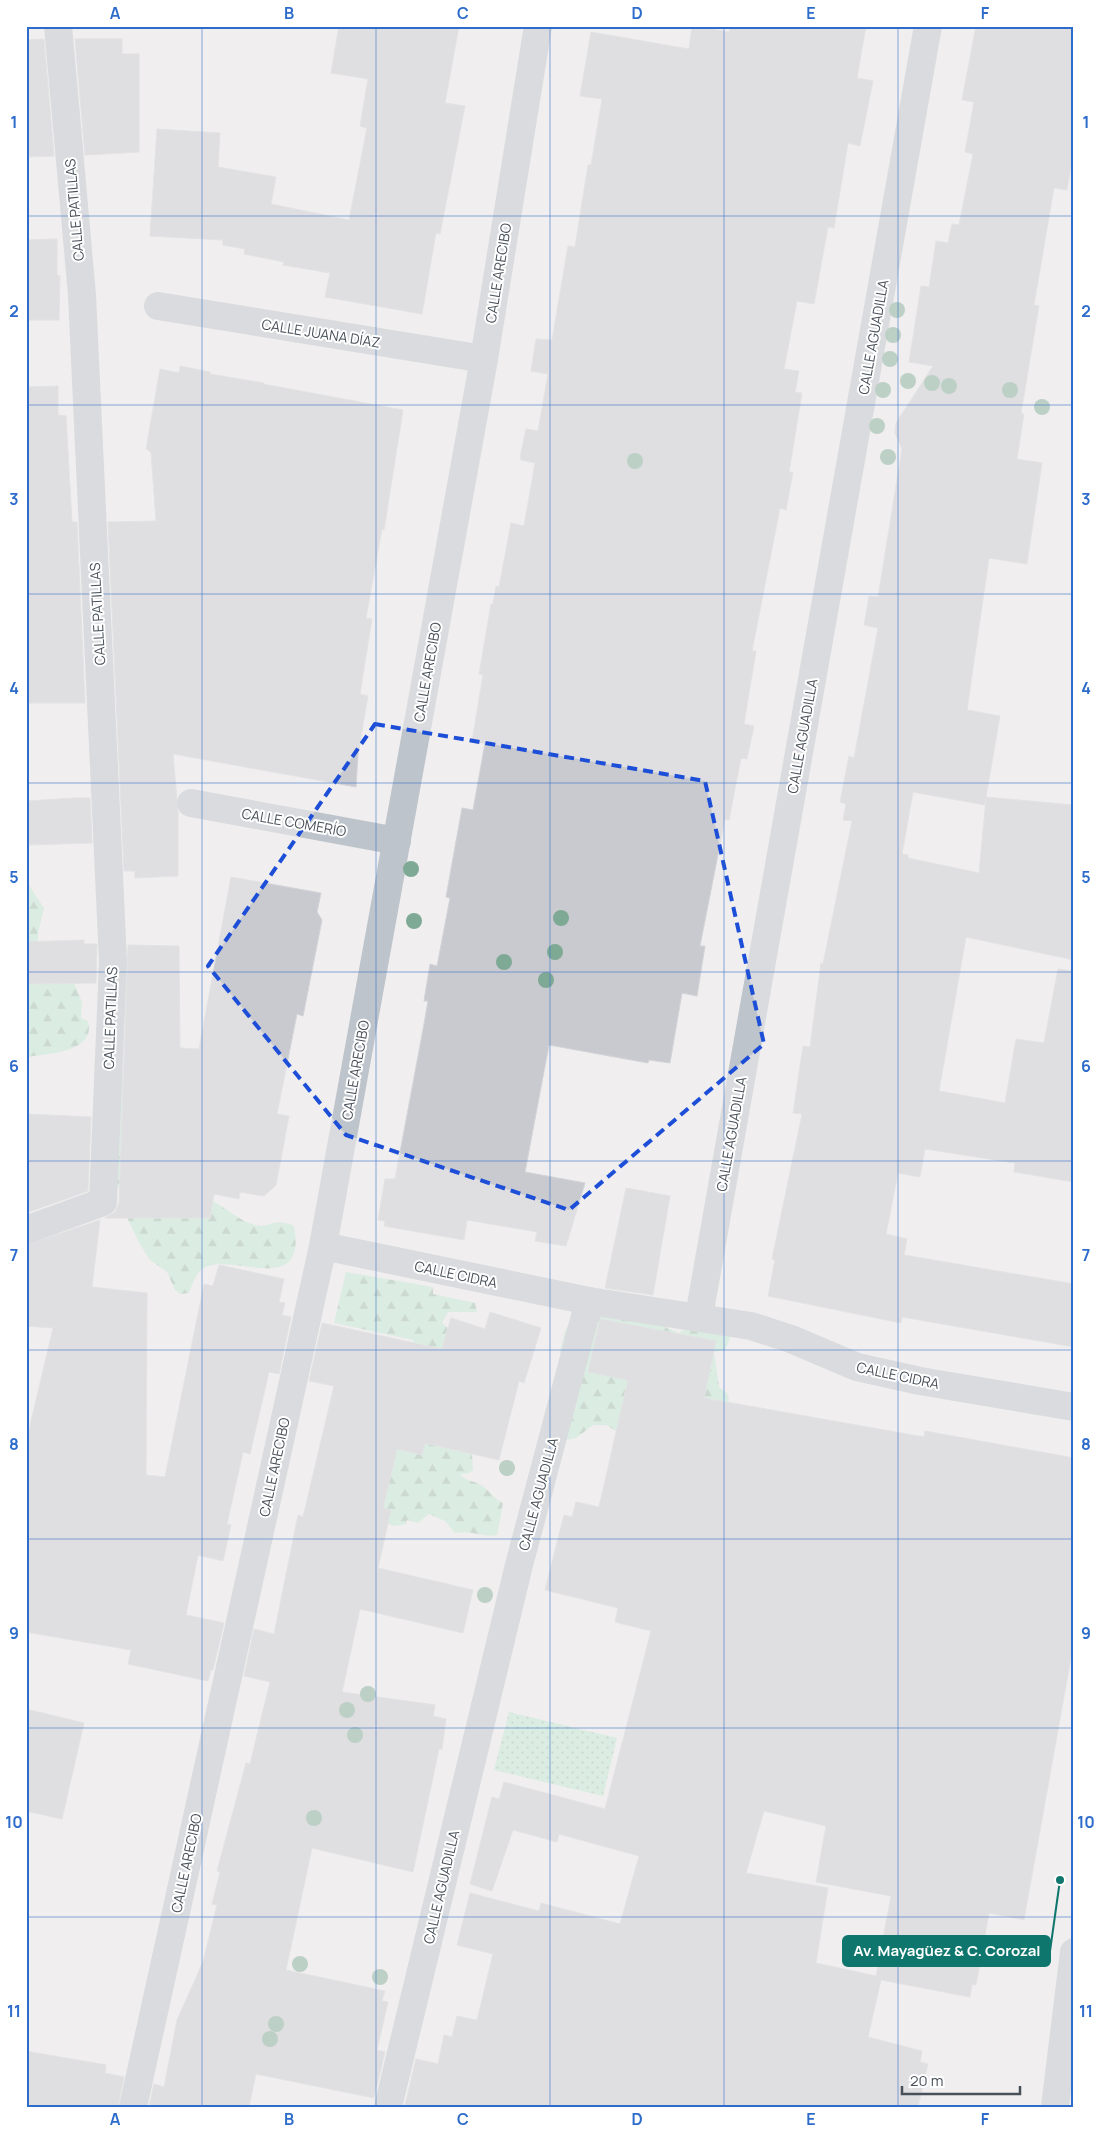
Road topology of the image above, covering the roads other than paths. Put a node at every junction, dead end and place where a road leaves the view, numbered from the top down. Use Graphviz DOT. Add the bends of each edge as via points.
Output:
graph roads {
  1 [pos="58,26"];
  2 [pos="538,26"];
  3 [pos="928,26"];
  4 [pos="158,306"];
  5 [pos="484,359"];
  6 [pos="191,803"];
  7 [pos="397,841"];
  8 [pos="26,1230"];
  9 [pos="322,1246"];
  10 [pos="589,1301"];
  11 [pos="699,1316"];
  12 [pos="1074,1407"];
  13 [pos="1074,1952"];
  14 [pos="132,2107"];
  15 [pos="388,2107"];
  16 [pos="1055,2107"];
  1 -- 8 [label="street, CALLE PATILLAS" via="82,295 112,952 103,1202"];
  2 -- 5 [label="street, CALLE ARECIBO"];
  3 -- 11 [label="street, CALLE AGUADILLA"];
  4 -- 5 [label="street, CALLE JUANA DÍAZ"];
  5 -- 7 [label="street, CALLE ARECIBO"];
  6 -- 7 [label="street, CALLE COMERÍO"];
  7 -- 9 [label="street, CALLE ARECIBO"];
  9 -- 10 [label="street, CALLE CIDRA"];
  9 -- 14 [label="street, CALLE ARECIBO"];
  10 -- 11 [label="street"];
  10 -- 15 [label="street, CALLE AGUADILLA" via="517,1574"];
  11 -- 12 [label="street, CALLE CIDRA" via="772,1332 857,1367"];
  13 -- 16 [label="street"];
}
